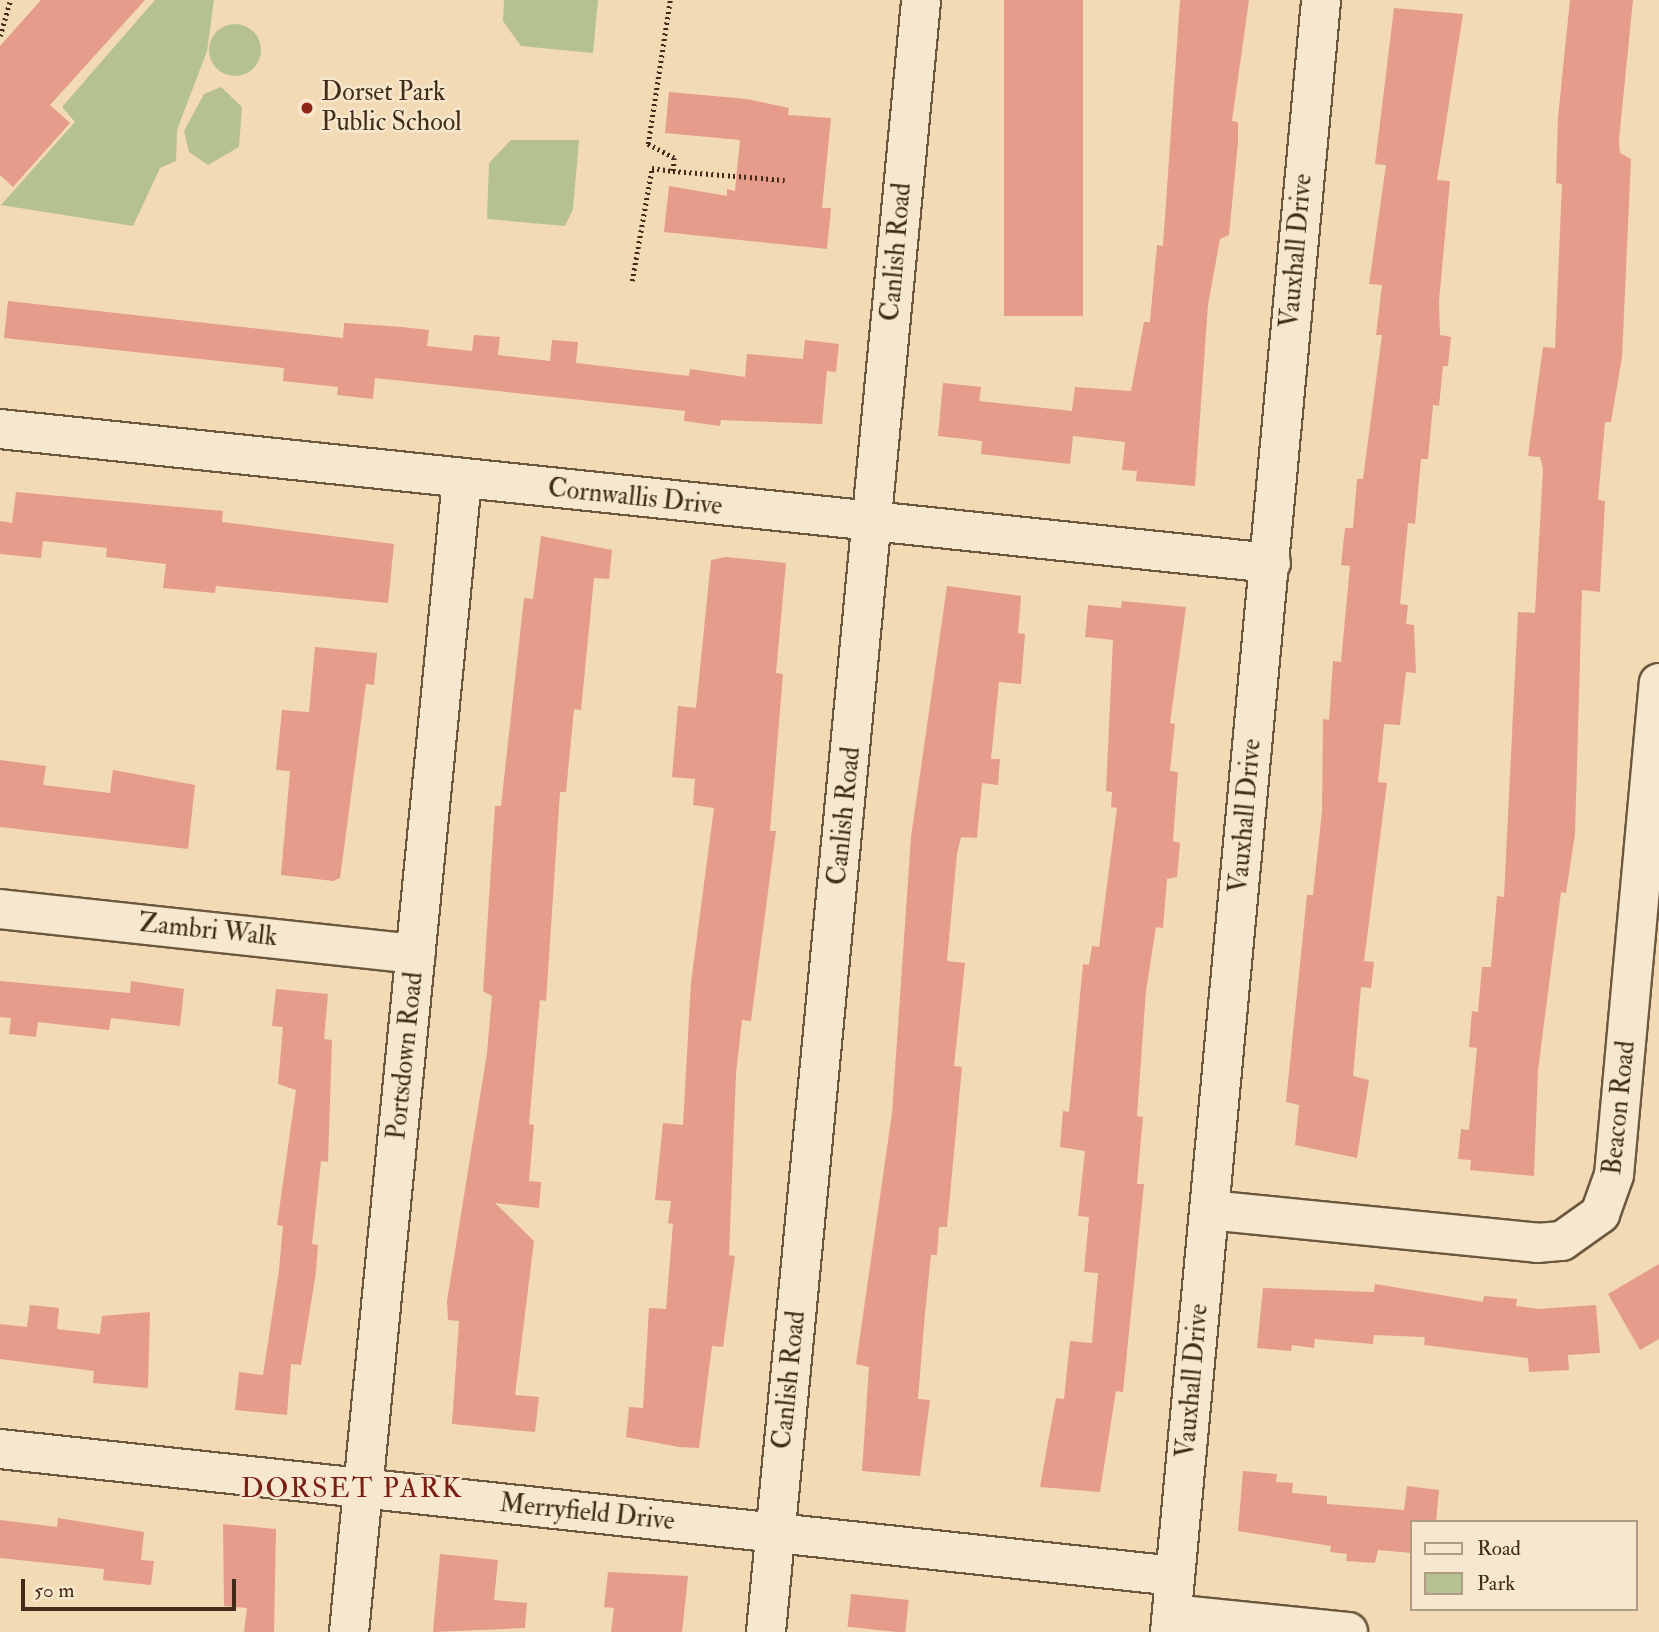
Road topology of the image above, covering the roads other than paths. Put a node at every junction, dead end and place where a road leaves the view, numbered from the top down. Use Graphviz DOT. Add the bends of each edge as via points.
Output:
graph roads {
  1 [pos="921,0"];
  2 [pos="1321,0"];
  3 [pos="0,429"];
  4 [pos="462,479"];
  5 [pos="874,523"];
  6 [pos="1270,563"];
  7 [pos="1659,683"];
  8 [pos="0,909"];
  9 [pos="415,954"];
  10 [pos="1209,1210"];
  11 [pos="0,1449"];
  12 [pos="363,1488"];
  13 [pos="775,1535"];
  14 [pos="1175,1576"];
  15 [pos="1171,1623"];
  16 [pos="349,1632"];
  17 [pos="766,1632"];
  18 [pos="1348,1632"];
  1 -- 5 [label="street, Canlish Road"];
  2 -- 6 [label="street, Vauxhall Drive"];
  3 -- 4 [label="street, Cornwallis Drive"];
  4 -- 5 [label="street, Cornwallis Drive"];
  4 -- 9 [label="street, Portsdown Road"];
  5 -- 6 [label="street, Cornwallis Drive"];
  5 -- 13 [label="street, Canlish Road"];
  6 -- 10 [label="street, Vauxhall Drive"];
  7 -- 10 [label="street, Beacon Road" via="1614,1175 1600,1214 1562,1241 1538,1243"];
  8 -- 9 [label="street, Zambri Walk"];
  9 -- 12 [label="street, Portsdown Road"];
  10 -- 14 [label="street, Vauxhall Drive"];
  11 -- 12 [label="street, Merryfield Drive"];
  12 -- 13 [label="street, Merryfield Drive"];
  12 -- 16 [label="street, Portsdown Road"];
  13 -- 14 [label="street, Merryfield Drive"];
  13 -- 17 [label="street, Canlish Road"];
  14 -- 15 [label="street, Vauxhall Drive"];
  15 -- 18 [label="street"];
}
